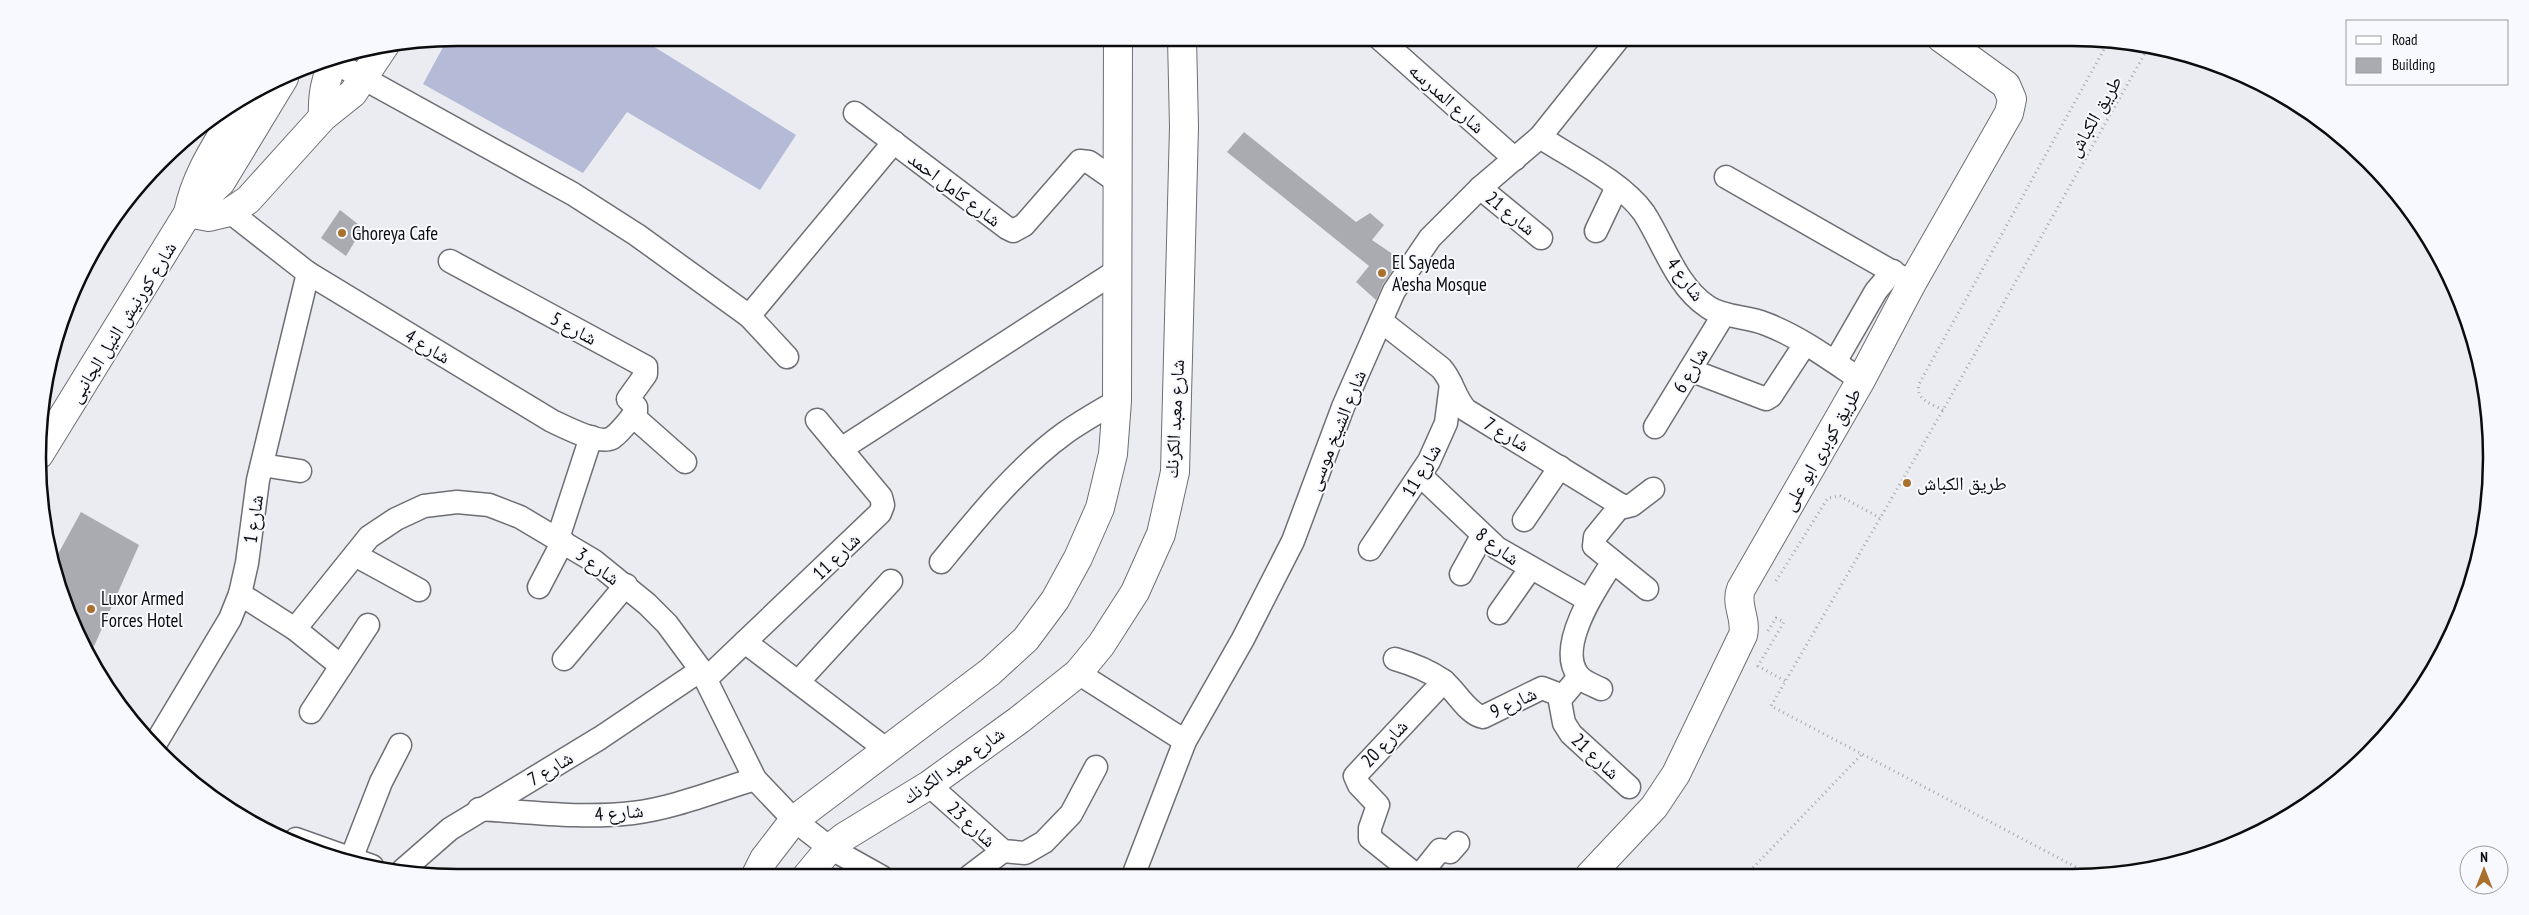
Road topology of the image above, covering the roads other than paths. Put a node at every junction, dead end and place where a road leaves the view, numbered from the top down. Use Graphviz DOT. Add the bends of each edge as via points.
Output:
graph roads {
  1 [pos="1118,46"];
  2 [pos="1182,46"];
  3 [pos="1388,46"];
  4 [pos="1605,46"];
  5 [pos="1952,46"];
  6 [pos="380,54"];
  7 [pos="341,63"];
  8 [pos="333,65"];
  9 [pos="365,77"];
  10 [pos="278,88"];
  11 [pos="237,111"];
  12 [pos="855,113"];
  13 [pos="322,118"];
  14 [pos="1540,137"];
  15 [pos="894,142"];
  16 [pos="1515,159"];
  17 [pos="1726,177"];
  18 [pos="1119,183"];
  19 [pos="1617,187"];
  20 [pos="1480,188"];
  21 [pos="230,212"];
  22 [pos="188,214"];
  23 [pos="1596,231"];
  24 [pos="1541,238"];
  25 [pos="450,261"];
  26 [pos="1118,270"];
  27 [pos="308,273"];
  28 [pos="1903,277"];
  29 [pos="1724,314"];
  30 [pos="749,316"];
  31 [pos="1381,321"];
  32 [pos="1805,344"];
  33 [pos="787,357"];
  34 [pos="1835,362"];
  35 [pos="1690,370"];
  36 [pos="1861,380"];
  37 [pos="1451,384"];
  38 [pos="1117,401"];
  39 [pos="633,416"];
  40 [pos="816,420"];
  41 [pos="1655,427"];
  42 [pos="591,437"];
  43 [pos="47,443"];
  44 [pos="841,449"];
  45 [pos="685,462"];
  46 [pos="262,465"];
  47 [pos="1560,467"];
  48 [pos="300,471"];
  49 [pos="1420,475"];
  50 [pos="1653,489"];
  51 [pos="1621,505"];
  52 [pos="1524,520"];
  53 [pos="1482,536"];
  54 [pos="561,540"];
  55 [pos="1370,549"];
  56 [pos="354,555"];
  57 [pos="941,562"];
  58 [pos="1613,562"];
  59 [pos="1530,569"];
  60 [pos="1460,574"];
  61 [pos="891,581"];
  62 [pos="626,585"];
  63 [pos="539,587"];
  64 [pos="1646,589"];
  65 [pos="419,590"];
  66 [pos="240,594"];
  67 [pos="1588,600"];
  68 [pos="1499,613"];
  69 [pos="368,625"];
  70 [pos="295,628"];
  71 [pos="745,642"];
  72 [pos="564,659"];
  73 [pos="1395,659"];
  74 [pos="342,666"];
  75 [pos="1078,673"];
  76 [pos="703,675"];
  77 [pos="1579,676"];
  78 [pos="1444,681"];
  79 [pos="798,682"];
  80 [pos="1600,689"];
  81 [pos="1559,696"];
  82 [pos="311,712"];
  83 [pos="158,739"];
  84 [pos="1185,741"];
  85 [pos="400,745"];
  86 [pos="887,750"];
  87 [pos="1096,767"];
  88 [pos="755,779"];
  89 [pos="929,785"];
  90 [pos="1629,786"];
  91 [pos="479,810"];
  92 [pos="794,820"];
  93 [pos="1458,843"];
  94 [pos="830,848"];
  95 [pos="1002,851"];
  96 [pos="352,855"];
  97 [pos="408,865"];
  98 [pos="759,869"];
  99 [pos="813,869"];
  100 [pos="868,869"];
  101 [pos="979,869"];
  102 [pos="1137,869"];
  103 [pos="1410,869"];
  104 [pos="1423,869"];
  105 [pos="1596,869"];
  1 -- 18 [label="street"];
  2 -- 75 [label="street, شارع معبد الكرنك" via="1184,127 1174,472 1161,534 1135,592 1101,645"];
  3 -- 16 [label="street, شارع المدرسه"];
  4 -- 14 [label="street, شارع الشيخ موسى"];
  5 -- 28 [label="street, طريق كوبرى ابو على" via="2001,80 2010,91 2011,106"];
  6 -- 9 [label="street"];
  7 -- 9 [label="street"];
  8 -- 13 [label="street" via="326,80"];
  9 -- 13 [label="street" via="353,93"];
  9 -- 30 [label="street" via="573,194 637,235"];
  10 -- 22 [label="street, شارع كورنيش النيل الجانبى" via="221,182"];
  11 -- 22 [label="street, شارع كورنيش النيل الجانبى" via="200,171"];
  12 -- 15 [label="street, شارع كامل احمد"];
  13 -- 21 [label="street" via="248,200"];
  14 -- 16 [label="street, شارع الشيخ موسى"];
  14 -- 19 [label="street, شارع 4"];
  15 -- 18 [label="street, شارع كامل احمد" via="1013,231 1024,225 1080,161 1090,162"];
  15 -- 30 [label="street"];
  16 -- 20 [label="street, شارع الشيخ موسى"];
  17 -- 28 [label="street"];
  18 -- 26 [label="street"];
  19 -- 23 [label="street"];
  19 -- 29 [label="street, شارع 4" via="1644,214 1695,296 1709,308"];
  20 -- 24 [label="street, شارع 21"];
  20 -- 31 [label="street, شارع الشيخ موسى" via="1430,238 1394,291"];
  21 -- 22 [label="street" via="209,217"];
  21 -- 27 [label="street, شارع 4"];
  22 -- 43 [label="street, شارع كورنيش النيل الجانبى"];
  25 -- 39 [label="street, شارع 5" via="646,367 646,374 628,398 637,409"];
  26 -- 38 [label="street"];
  26 -- 44 [label="street"];
  27 -- 42 [label="street, شارع 4" via="552,422"];
  27 -- 46 [label="street, شارع 1"];
  28 -- 34 [label="street" via="1872,296"];
  28 -- 36 [label="street, طريق كوبرى ابو على"];
  29 -- 32 [label="street, شارع 4" via="1766,324"];
  29 -- 35 [label="street, شارع 6"];
  30 -- 33 [label="street"];
  31 -- 37 [label="street, شارع 7" via="1441,368"];
  31 -- 84 [label="street, شارع الشيخ موسى" via="1292,541 1244,639"];
  32 -- 34 [label="street, شارع 4"];
  32 -- 35 [label="street" via="1766,399"];
  34 -- 36 [label="street, شارع 4"];
  35 -- 41 [label="street, شارع 6"];
  36 -- 105 [label="street, طريق كوبرى ابو على" via="1741,589 1743,635 1676,774 1654,807"];
  37 -- 47 [label="street, شارع 7" via="1456,398 1466,410"];
  37 -- 49 [label="street, شارع 11" via="1446,422 1430,461"];
  38 -- 57 [label="street" via="1065,433 1025,468"];
  38 -- 86 [label="street" via="1113,454 1100,508 1055,600 1026,639 990,672"];
  39 -- 42 [label="street, شارع 4" via="611,438"];
  39 -- 45 [label="street"];
  40 -- 44 [label="street, شارع 11"];
  42 -- 54 [label="street"];
  44 -- 71 [label="street, شارع 11" via="881,497 883,506 880,513"];
  46 -- 48 [label="street"];
  46 -- 66 [label="street, شارع 1"];
  47 -- 51 [label="street, شارع 7"];
  47 -- 52 [label="street"];
  49 -- 53 [label="street, شارع 8"];
  49 -- 55 [label="street, شارع 11"];
  50 -- 51 [label="street" via="1632,506"];
  51 -- 58 [label="street" via="1593,541 1597,550"];
  53 -- 59 [label="street, شارع 8"];
  53 -- 60 [label="street"];
  54 -- 56 [label="street, شارع 3" via="520,517 489,506 457,502 424,506 396,519 369,537"];
  54 -- 62 [label="street, شارع 3"];
  54 -- 63 [label="street"];
  56 -- 65 [label="street"];
  56 -- 70 [label="street, شارع 3"];
  58 -- 64 [label="street"];
  58 -- 67 [label="street"];
  59 -- 67 [label="street, شارع 8"];
  59 -- 68 [label="street"];
  61 -- 79 [label="street"];
  62 -- 72 [label="street"];
  62 -- 76 [label="street, شارع 3" via="667,624"];
  66 -- 70 [label="street"];
  66 -- 83 [label="street, شارع 1" via="230,619"];
  67 -- 77 [label="street" via="1574,640 1573,661"];
  69 -- 74 [label="street"];
  70 -- 74 [label="street"];
  71 -- 76 [label="street, شارع 11"];
  71 -- 79 [label="street"];
  73 -- 78 [label="street, شارع 9"];
  74 -- 82 [label="street"];
  75 -- 84 [label="street"];
  75 -- 89 [label="street, شارع معبد الكرنك"];
  76 -- 88 [label="street, شارع 3"];
  76 -- 91 [label="street, شارع 7"];
  77 -- 80 [label="street"];
  77 -- 81 [label="street, شارع 9" via="1566,694"];
  78 -- 81 [label="street, شارع 9" via="1474,714 1484,717 1542,688"];
  78 -- 103 [label="street, شارع 20" via="1355,776 1378,805 1370,838"];
  79 -- 86 [label="street"];
  81 -- 90 [label="street, شارع 21" via="1564,723 1571,734"];
  84 -- 102 [label="street, شارع الشيخ موسى"];
  85 -- 96 [label="street" via="381,782"];
  86 -- 92 [label="street"];
  87 -- 95 [label="street, شارع 23" via="1070,814 1044,842 1025,853"];
  88 -- 91 [label="street, شارع 4" via="635,813 589,815"];
  88 -- 92 [label="street, شارع 3"];
  89 -- 94 [label="street, شارع معبد الكرنك"];
  89 -- 95 [label="street, شارع 23"];
  91 -- 97 [label="street, شارع 7" via="450,829"];
  92 -- 94 [label="street, شارع 3"];
  92 -- 98 [label="street"];
  93 -- 104 [label="street" via="1450,852 1440,850"];
  94 -- 99 [label="street, شارع معبد الكرنك"];
  94 -- 100 [label="street, شارع 3"];
  95 -- 101 [label="street"];
}
